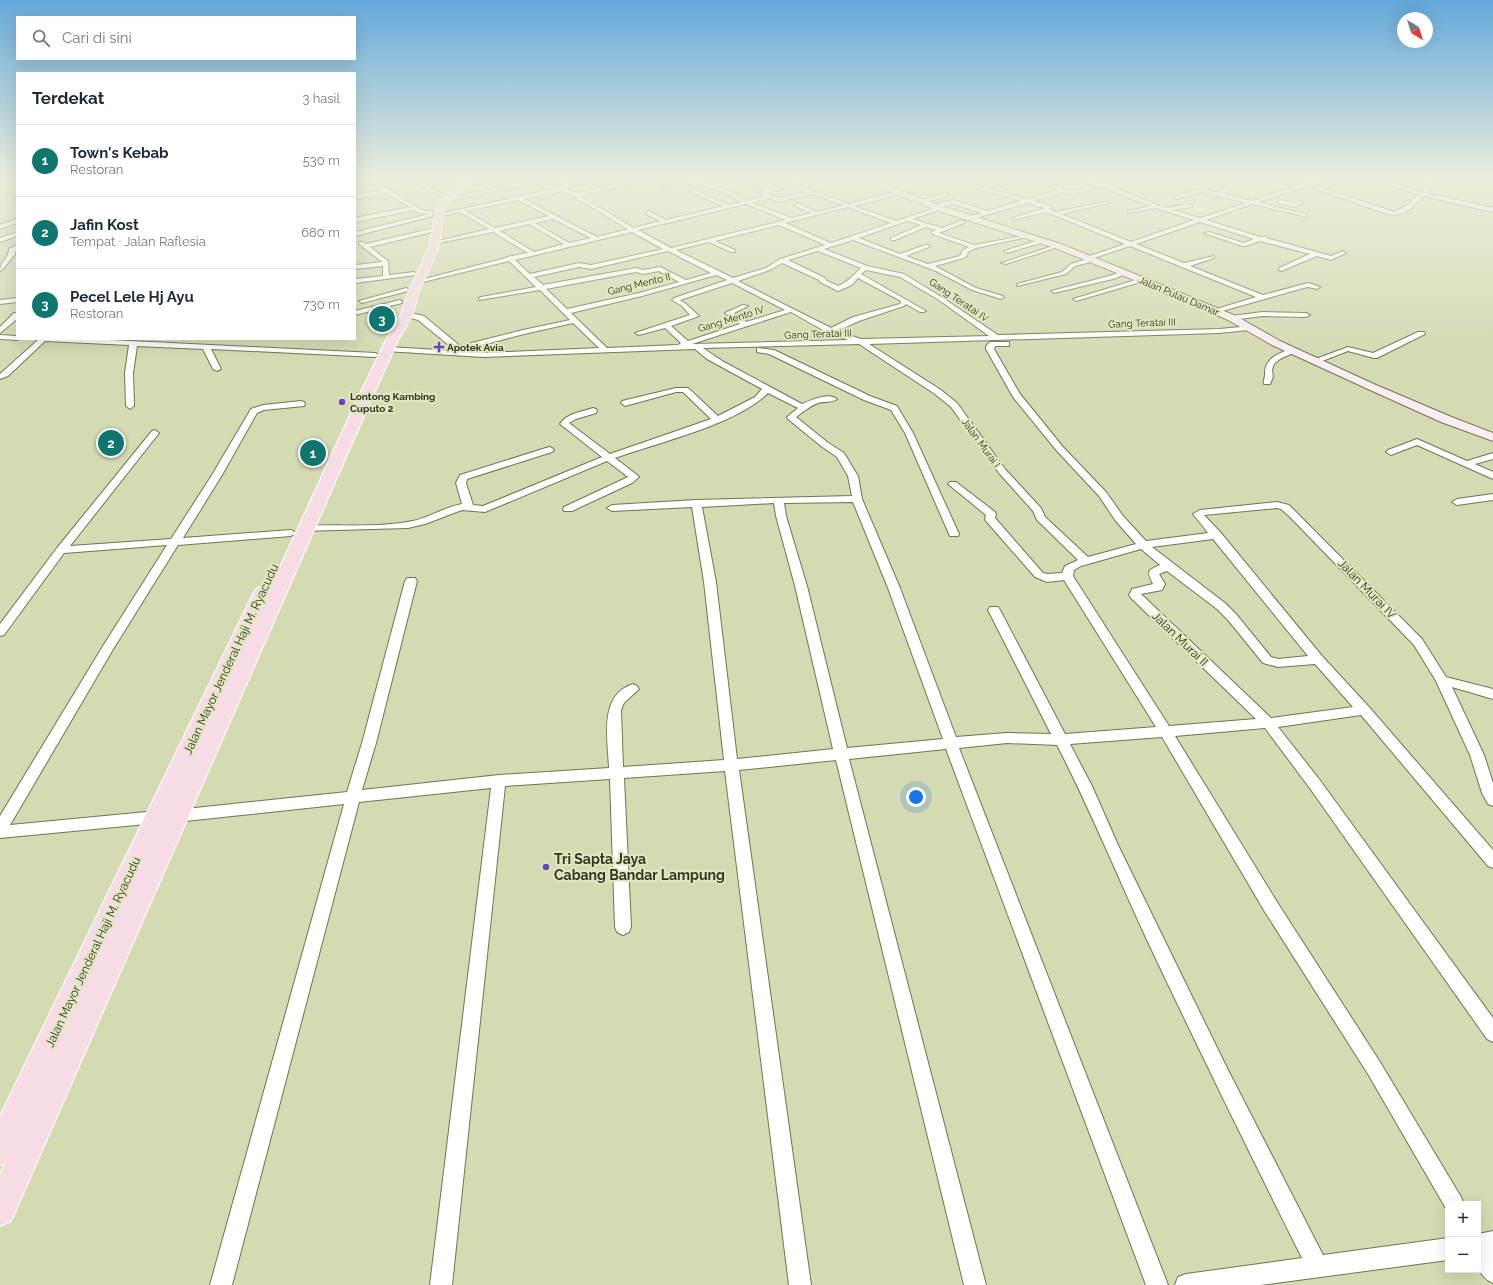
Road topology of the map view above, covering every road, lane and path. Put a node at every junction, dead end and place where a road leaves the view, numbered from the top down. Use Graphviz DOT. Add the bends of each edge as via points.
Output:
graph roads {
  1 [pos="405,237"];
  2 [pos="428,237"];
  3 [pos="435,237"];
  4 [pos="463,237"];
  5 [pos="506,237"];
  6 [pos="555,237"];
  7 [pos="599,237"];
  8 [pos="646,237"];
  9 [pos="722,237"];
  10 [pos="814,237"];
  11 [pos="856,237"];
  12 [pos="898,237"];
  13 [pos="945,237"];
  14 [pos="1021,237"];
  15 [pos="1028,237"];
  16 [pos="1113,237"];
  17 [pos="1151,237"];
  18 [pos="1217,237"];
  19 [pos="1254,237"];
  20 [pos="1264,237"];
  21 [pos="595,238"];
  22 [pos="853,238"];
  23 [pos="893,239"];
  24 [pos="1261,239"];
  25 [pos="356,240"];
  26 [pos="709,240"];
  27 [pos="1042,241"];
  28 [pos="436,243"];
  29 [pos="567,244"];
  30 [pos="831,244"];
  31 [pos="1131,244"];
  32 [pos="367,246"];
  33 [pos="927,246"];
  34 [pos="1058,246"];
  35 [pos="16,247"];
  36 [pos="974,247"];
  37 [pos="819,249"];
  38 [pos="359,250"];
  39 [pos="670,250"];
  40 [pos="733,251"];
  41 [pos="1007,251"];
  42 [pos="531,252"];
  43 [pos="1343,253"];
  44 [pos="1316,254"];
  45 [pos="899,256"];
  46 [pos="0,257"];
  47 [pos="12,257"];
  48 [pos="1212,257"];
  49 [pos="509,258"];
  50 [pos="1091,259"];
  51 [pos="782,260"];
  52 [pos="1004,263"];
  53 [pos="386,264"];
  54 [pos="1185,265"];
  55 [pos="929,266"];
  56 [pos="356,267"];
  57 [pos="865,268"];
  58 [pos="0,269"];
  59 [pos="1282,269"];
  60 [pos="642,272"];
  61 [pos="717,273"];
  62 [pos="1124,273"];
  63 [pos="856,274"];
  64 [pos="529,276"];
  65 [pos="386,277"];
  66 [pos="1142,280"];
  67 [pos="356,281"];
  68 [pos="733,281"];
  69 [pos="685,282"];
  70 [pos="1019,285"];
  71 [pos="1317,287"];
  72 [pos="410,288"];
  73 [pos="542,288"];
  74 [pos="663,288"];
  75 [pos="1054,291"];
  76 [pos="1262,297"];
  77 [pos="1001,298"];
  78 [pos="481,299"];
  79 [pos="1076,299"];
  80 [pos="16,300"];
  81 [pos="362,301"];
  82 [pos="0,302"];
  83 [pos="904,302"];
  84 [pos="745,306"];
  85 [pos="791,310"];
  86 [pos="922,311"];
  87 [pos="1215,311"];
  88 [pos="565,312"];
  89 [pos="356,313"];
  90 [pos="407,314"];
  91 [pos="1306,315"];
  92 [pos="16,317"];
  93 [pos="1232,318"];
  94 [pos="574,321"];
  95 [pos="666,325"];
  96 [pos="746,325"];
  97 [pos="831,331"];
  98 [pos="1255,331"];
  99 [pos="639,333"];
  100 [pos="1421,334"];
  101 [pos="8,335"];
  102 [pos="997,338"];
  103 [pos="1043,339"];
  104 [pos="42,340"];
  105 [pos="61,340"];
  106 [pos="167,340"];
  107 [pos="137,341"];
  108 [pos="686,343"];
  109 [pos="865,344"];
  110 [pos="238,345"];
  111 [pos="206,347"];
  112 [pos="676,347"];
  113 [pos="605,350"];
  114 [pos="700,350"];
  115 [pos="460,351"];
  116 [pos="1292,351"];
  117 [pos="381,352"];
  118 [pos="1314,361"];
  119 [pos="217,368"];
  120 [pos="0,377"];
  121 [pos="1267,382"];
  122 [pos="767,389"];
  123 [pos="833,399"];
  124 [pos="625,403"];
  125 [pos="301,404"];
  126 [pos="130,406"];
  127 [pos="802,407"];
  128 [pos="593,411"];
  129 [pos="717,420"];
  130 [pos="155,433"];
  131 [pos="1493,437"];
  132 [pos="549,450"];
  133 [pos="1390,452"];
  134 [pos="1493,456"];
  135 [pos="607,458"];
  136 [pos="1466,464"];
  137 [pos="1493,476"];
  138 [pos="953,484"];
  139 [pos="1493,497"];
  140 [pos="857,499"];
  141 [pos="779,500"];
  142 [pos="1457,502"];
  143 [pos="696,503"];
  144 [pos="468,506"];
  145 [pos="612,508"];
  146 [pos="568,509"];
  147 [pos="299,533"];
  148 [pos="954,534"];
  149 [pos="1216,535"];
  150 [pos="175,542"];
  151 [pos="1143,545"];
  152 [pos="62,550"];
  153 [pos="1085,561"];
  154 [pos="284,562"];
  155 [pos="1168,566"];
  156 [pos="1067,576"];
  157 [pos="411,581"];
  158 [pos="994,610"];
  159 [pos="0,632"];
  160 [pos="1318,659"];
  161 [pos="1442,680"];
  162 [pos="633,688"];
  163 [pos="1493,694"];
  164 [pos="1364,710"];
  165 [pos="1268,723"];
  166 [pos="1165,730"];
  167 [pos="1061,740"];
  168 [pos="951,743"];
  169 [pos="841,753"];
  170 [pos="731,765"];
  171 [pos="616,773"];
  172 [pos="499,781"];
  173 [pos="353,796"];
  174 [pos="1492,796"];
  175 [pos="167,817"];
  176 [pos="0,831"];
  177 [pos="1487,847"];
  178 [pos="1493,861"];
  179 [pos="623,927"];
  180 [pos="1493,1033"];
  181 [pos="27,1121"];
  182 [pos="0,1150"];
  183 [pos="1452,1201"];
  184 [pos="0,1210"];
  185 [pos="1493,1241"];
  186 [pos="1481,1244"];
  187 [pos="1445,1249"];
  188 [pos="1481,1250"];
  189 [pos="1317,1266"];
  190 [pos="1493,1272"];
  191 [pos="222,1285"];
  192 [pos="441,1285"];
  193 [pos="800,1285"];
  194 [pos="975,1285"];
  195 [pos="1157,1285"];
  196 [pos="1186,1285"];
  1 -- 32 [label="street"];
  2 -- 72 [label="main road, Jalan Mayor Jenderal Haji M. Ryacudu"];
  3 -- 28 [label="main road, Jalan Mayor Jenderal Haji M. Ryacudu"];
  4 -- 28 [label="street"];
  5 -- 42 [label="street"];
  6 -- 29 [label="street"];
  7 -- 21 [label="street"];
  8 -- 39 [label="street"];
  9 -- 26 [label="street"];
  10 -- 30 [label="street"];
  11 -- 22 [label="street"];
  12 -- 23 [label="street"];
  13 -- 36 [label="street"];
  14 -- 36 [label="street"];
  15 -- 27 [label="street, Jalan Pulau Damar"];
  16 -- 31 [label="street"];
  17 -- 31 [label="street"];
  18 -- 24 [label="street" via="1244,245"];
  19 -- 24 [label="street"];
  20 -- 24 [label="street"];
  21 -- 29 [label="street"];
  22 -- 30 [label="street"];
  22 -- 45 [label="street"];
  24 -- 44 [label="street"];
  25 -- 32 [label="street"];
  26 -- 39 [label="street"];
  26 -- 40 [label="street"];
  27 -- 34 [label="street, Jalan Pulau Damar"];
  27 -- 41 [label="street"];
  28 -- 72 [label="main road, Jalan Mayor Jenderal Haji M. Ryacudu"];
  29 -- 42 [label="street"];
  30 -- 37 [label="street"];
  31 -- 50 [label="street"];
  31 -- 54 [label="street"];
  32 -- 38 [label="street"];
  32 -- 53 [label="street"];
  33 -- 45 [label="street"];
  34 -- 50 [label="street, Jalan Pulau Damar"];
  34 -- 52 [label="street"];
  35 -- 47 [label="street" via="12,249"];
  36 -- 55 [label="street" via="965,251 962,257"];
  37 -- 51 [label="street"];
  37 -- 57 [label="street, Gang Teratai IV"];
  39 -- 61 [label="street"];
  39 -- 64 [label="street" via="595,266 578,265"];
  42 -- 49 [label="street"];
  43 -- 44 [label="street" via="1332,258"];
  44 -- 59 [label="street"];
  45 -- 55 [label="street"];
  46 -- 47 [label="street"];
  47 -- 58 [label="street"];
  48 -- 54 [label="street"];
  49 -- 64 [label="street"];
  49 -- 72 [label="street"];
  50 -- 62 [label="street, Jalan Pulau Damar"];
  50 -- 70 [label="street" via="1073,265 1064,273"];
  51 -- 63 [label="street" via="838,289 850,284"];
  51 -- 68 [label="street" via="768,269"];
  53 -- 56 [label="street"];
  53 -- 65 [label="street"];
  54 -- 76 [label="street"];
  55 -- 77 [label="street" via="974,289"];
  57 -- 63 [label="street"];
  57 -- 102 [label="street, Gang Teratai IV" via="902,275 941,298"];
  60 -- 69 [label="street" via="660,269"];
  60 -- 73 [label="street" via="635,270"];
  60 -- 74 [label="street"];
  61 -- 68 [label="street"];
  61 -- 69 [label="street, Gang Mento II"];
  62 -- 66 [label="street, Jalan Pulau Damar"];
  62 -- 75 [label="street"];
  63 -- 83 [label="street" via="888,290"];
  64 -- 73 [label="street"];
  65 -- 67 [label="street"];
  65 -- 72 [label="street"];
  66 -- 79 [label="street"];
  66 -- 87 [label="street, Jalan Pulau Damar"];
  68 -- 85 [label="street"];
  68 -- 95 [label="street" via="676,299 696,315"];
  69 -- 74 [label="street, Gang Mento II"];
  71 -- 76 [label="street" via="1305,285"];
  72 -- 81 [label="street"];
  72 -- 89 [label="street"];
  72 -- 90 [label="main road, Jalan Mayor Jenderal Haji M. Ryacudu"];
  72 -- 117 [label="main road, Jalan Mayor Jenderal Haji M. Ryacudu"];
  73 -- 78 [label="street"];
  73 -- 88 [label="street"];
  74 -- 88 [label="street, Gang Mento II"];
  76 -- 87 [label="street"];
  80 -- 82 [label="street"];
  83 -- 86 [label="street"];
  83 -- 97 [label="street" via="902,305 856,319"];
  84 -- 96 [label="street" via="729,313"];
  85 -- 96 [label="street, Gang Mento IV"];
  85 -- 97 [label="street"];
  87 -- 93 [label="street, Jalan Pulau Damar"];
  88 -- 94 [label="street"];
  90 -- 115 [label="street" via="421,318"];
  90 -- 117 [label="main road, Jalan Mayor Jenderal Haji M. Ryacudu"];
  91 -- 93 [label="street" via="1262,314"];
  92 -- 101 [label="street"];
  93 -- 98 [label="street, Jalan Pulau Damar"];
  94 -- 113 [label="street"];
  94 -- 115 [label="street" via="523,332"];
  95 -- 99 [label="street"];
  95 -- 108 [label="street"];
  96 -- 108 [label="street, Gang Mento IV"];
  97 -- 109 [label="street"];
  98 -- 103 [label="street"];
  98 -- 103 [label="street, Gang Teratai III"];
  98 -- 116 [label="street, Jalan Pulau Damar"];
  100 -- 118 [label="street" via="1374,356 1348,349"];
  102 -- 103 [label="street, Gang Teratai III"];
  102 -- 109 [label="street, Gang Teratai III"];
  103 -- 151 [label="street" via="993,344 990,349 1016,395 1060,449 1103,494 1119,518"];
  104 -- 120 [label="street"];
  105 -- 107 [label="street"];
  106 -- 107 [label="street"];
  106 -- 110 [label="street"];
  107 -- 111 [label="street"];
  107 -- 126 [label="street" via="132,347 129,373"];
  108 -- 112 [label="street, Gang Mento IV"];
  109 -- 114 [label="street, Gang Teratai III"];
  109 -- 153 [label="street, Jalan Murai I" via="948,398 1002,471 1037,510 1041,518"];
  110 -- 111 [label="street"];
  110 -- 117 [label="street, Gang Teratai III"];
  111 -- 119 [label="street"];
  112 -- 113 [label="street, Gang Teratai III"];
  112 -- 114 [label="street, Gang Teratai III"];
  113 -- 115 [label="street, Gang Teratai III" via="483,355"];
  114 -- 122 [label="street"];
  114 -- 148 [label="street" via="768,351 867,398 894,408 909,433"];
  115 -- 117 [label="street, Gang Teratai III"];
  116 -- 118 [label="street, Jalan Pulau Damar"];
  116 -- 121 [label="street" via="1271,361"];
  117 -- 147 [label="main road, Jalan Mayor Jenderal Haji M. Ryacudu"];
  118 -- 131 [label="street, Jalan Pulau Damar" via="1437,416"];
  122 -- 127 [label="street"];
  122 -- 129 [label="street" via="761,397"];
  123 -- 127 [label="street" via="819,400"];
  124 -- 129 [label="street" via="685,390"];
  125 -- 150 [label="street" via="254,411"];
  127 -- 140 [label="street" via="791,417 819,441 841,455 853,476"];
  128 -- 135 [label="street" via="566,420 564,424"];
  129 -- 135 [label="street"];
  130 -- 152 [label="street"];
  132 -- 144 [label="street" via="463,477 461,483"];
  133 -- 136 [label="street" via="1418,442"];
  134 -- 136 [label="street"];
  135 -- 144 [label="street" via="485,509"];
  135 -- 146 [label="street" via="633,476 633,479"];
  136 -- 137 [label="street"];
  138 -- 156 [label="street" via="991,514 992,522 1039,575 1047,578"];
  139 -- 142 [label="street"];
  140 -- 141 [label="street"];
  140 -- 168 [label="street" via="894,588"];
  141 -- 143 [label="street"];
  141 -- 169 [label="street"];
  143 -- 145 [label="street"];
  143 -- 170 [label="street" via="712,597"];
  144 -- 147 [label="street" via="418,524"];
  147 -- 150 [label="street"];
  147 -- 154 [label="main road, Jalan Mayor Jenderal Haji M. Ryacudu"];
  149 -- 151 [label="street"];
  149 -- 160 [label="street"];
  149 -- 161 [label="street, Jalan Murai IV" via="1198,514 1277,505 1290,511 1418,642"];
  150 -- 152 [label="street"];
  150 -- 176 [label="street" via="107,649"];
  151 -- 153 [label="street"];
  151 -- 155 [label="street"];
  152 -- 159 [label="street"];
  153 -- 156 [label="street" via="1069,568"];
  154 -- 175 [label="main road, Jalan Mayor Jenderal Haji M. Ryacudu"];
  154 -- 175 [label="main road, Jalan Mayor Jenderal Haji M. Ryacudu" via="266,587"];
  155 -- 160 [label="street" via="1221,606 1267,660 1278,663"];
  155 -- 165 [label="street, Jalan Murai II" via="1154,572 1158,587 1136,592 1135,595"];
  156 -- 166 [label="street"];
  157 -- 173 [label="street" via="365,760"];
  158 -- 167 [label="street"];
  160 -- 164 [label="street"];
  161 -- 163 [label="street"];
  161 -- 174 [label="street, Jalan Murai IV" via="1477,755"];
  162 -- 171 [label="street" via="616,704"];
  164 -- 165 [label="street"];
  164 -- 177 [label="street"];
  165 -- 166 [label="street"];
  165 -- 180 [label="street"];
  166 -- 167 [label="street"];
  166 -- 183 [label="street" via="1271,907 1374,1068"];
  167 -- 168 [label="street" via="1007,738"];
  167 -- 189 [label="street" via="1220,1075"];
  168 -- 169 [label="street"];
  168 -- 195 [label="street"];
  169 -- 170 [label="street"];
  169 -- 194 [label="street"];
  170 -- 171 [label="street"];
  170 -- 193 [label="street"];
  171 -- 172 [label="street"];
  171 -- 179 [label="street"];
  172 -- 173 [label="street"];
  172 -- 192 [label="street"];
  173 -- 175 [label="street"];
  173 -- 191 [label="street"];
  175 -- 176 [label="street"];
  175 -- 181 [label="main road, Jalan Mayor Jenderal Haji M. Ryacudu"];
  177 -- 178 [label="street"];
  181 -- 182 [label="main road, Jalan Mayor Jenderal Haji M. Ryacudu"];
  181 -- 184 [label="main road, Jalan Mayor Jenderal Haji M. Ryacudu"];
  185 -- 186 [label="street"];
  187 -- 189 [label="street"];
  188 -- 190 [label="street"];
  189 -- 196 [label="street"];
}
